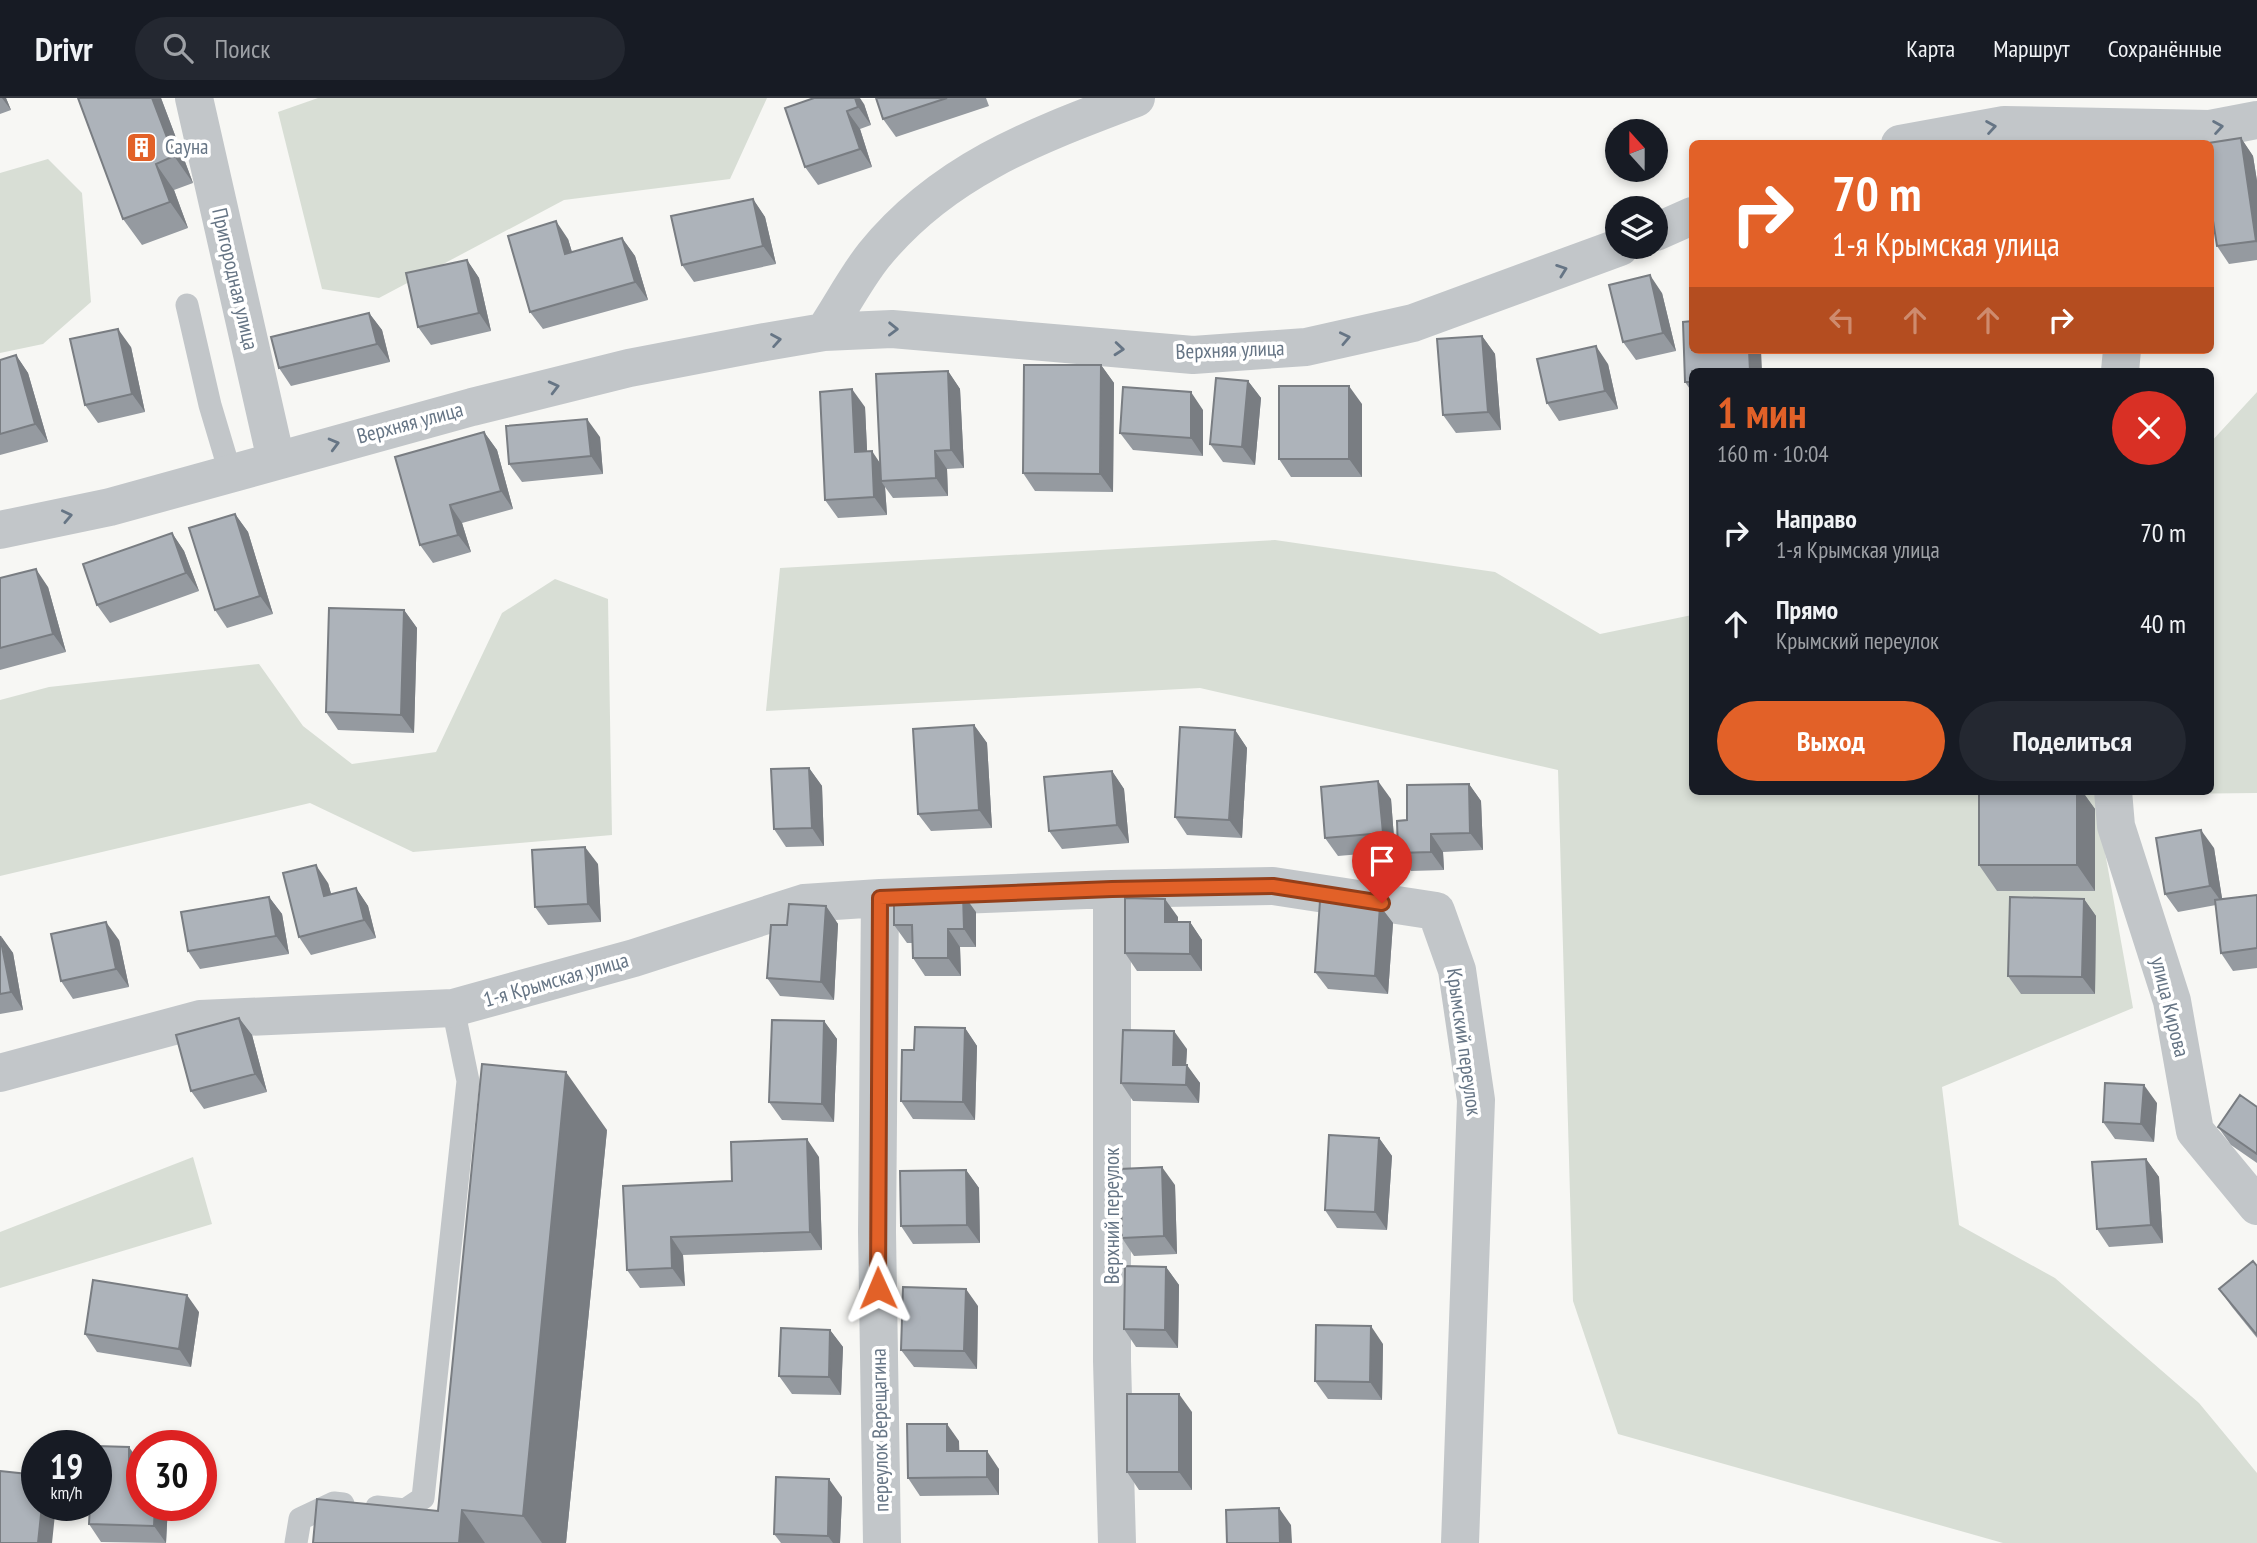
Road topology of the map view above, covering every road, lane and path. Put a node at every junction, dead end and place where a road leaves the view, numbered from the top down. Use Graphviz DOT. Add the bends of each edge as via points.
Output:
graph roads {
  1 [pos="194,98"];
  2 [pos="1136,98"];
  3 [pos="2257,120"];
  4 [pos="2104,136"];
  5 [pos="1922,140"];
  6 [pos="1689,217"];
  7 [pos="1668,227"];
  8 [pos="1605,253"];
  9 [pos="187,305"];
  10 [pos="824,332"];
  11 [pos="276,460"];
  12 [pos="230,472"];
  13 [pos="0,530"];
  14 [pos="2113,795"];
  15 [pos="1112,889"];
  16 [pos="880,898"];
  17 [pos="453,1009"];
  18 [pos="0,1073"];
  19 [pos="2257,1206"];
  20 [pos="296,1543"];
  21 [pos="882,1543"];
  22 [pos="1117,1543"];
  23 [pos="1460,1543"];
  1 -- 11 [label="street, Пригородная улица"];
  2 -- 10 [label="street" via="1006,150 951,183 874,256"];
  4 -- 3 [label="street, one-way" via="2210,129"];
  5 -- 4 [label="street, one-way" via="2004,125 2055,125"];
  6 -- 7 [label="street"];
  10 -- 8 [label="street, Верхняя улица, one-way" via="892,329 1193,355 1306,347 1413,323"];
  9 -- 12 [label="lane"];
  11 -- 10 [label="street, Верхняя улица, one-way" via="629,368"];
  11 -- 12 [label="street, Верхняя улица"];
  13 -- 12 [label="street, Верхняя улица, one-way" via="110,507"];
  14 -- 19 [label="street, улица Кирова" via="2116,826 2172,1001 2195,1131"];
  15 -- 16 [label="street, 1-я Крымская улица"];
  15 -- 22 [label="street, Верхний переулок" via="1112,1361"];
  15 -- 23 [label="street, Крымский переулок" via="1273,886 1436,911 1457,970 1476,1100"];
  16 -- 17 [label="street, 1-я Крымская улица" via="804,903 642,956"];
  16 -- 21 [label="street, переулок Верещагина" via="877,1232"];
  17 -- 18 [label="street, 1-я Крымская улица" via="200,1019"];
  17 -- 20 [label="lane" via="468,1082 424,1498 405,1510 334,1503 300,1519"];
}
